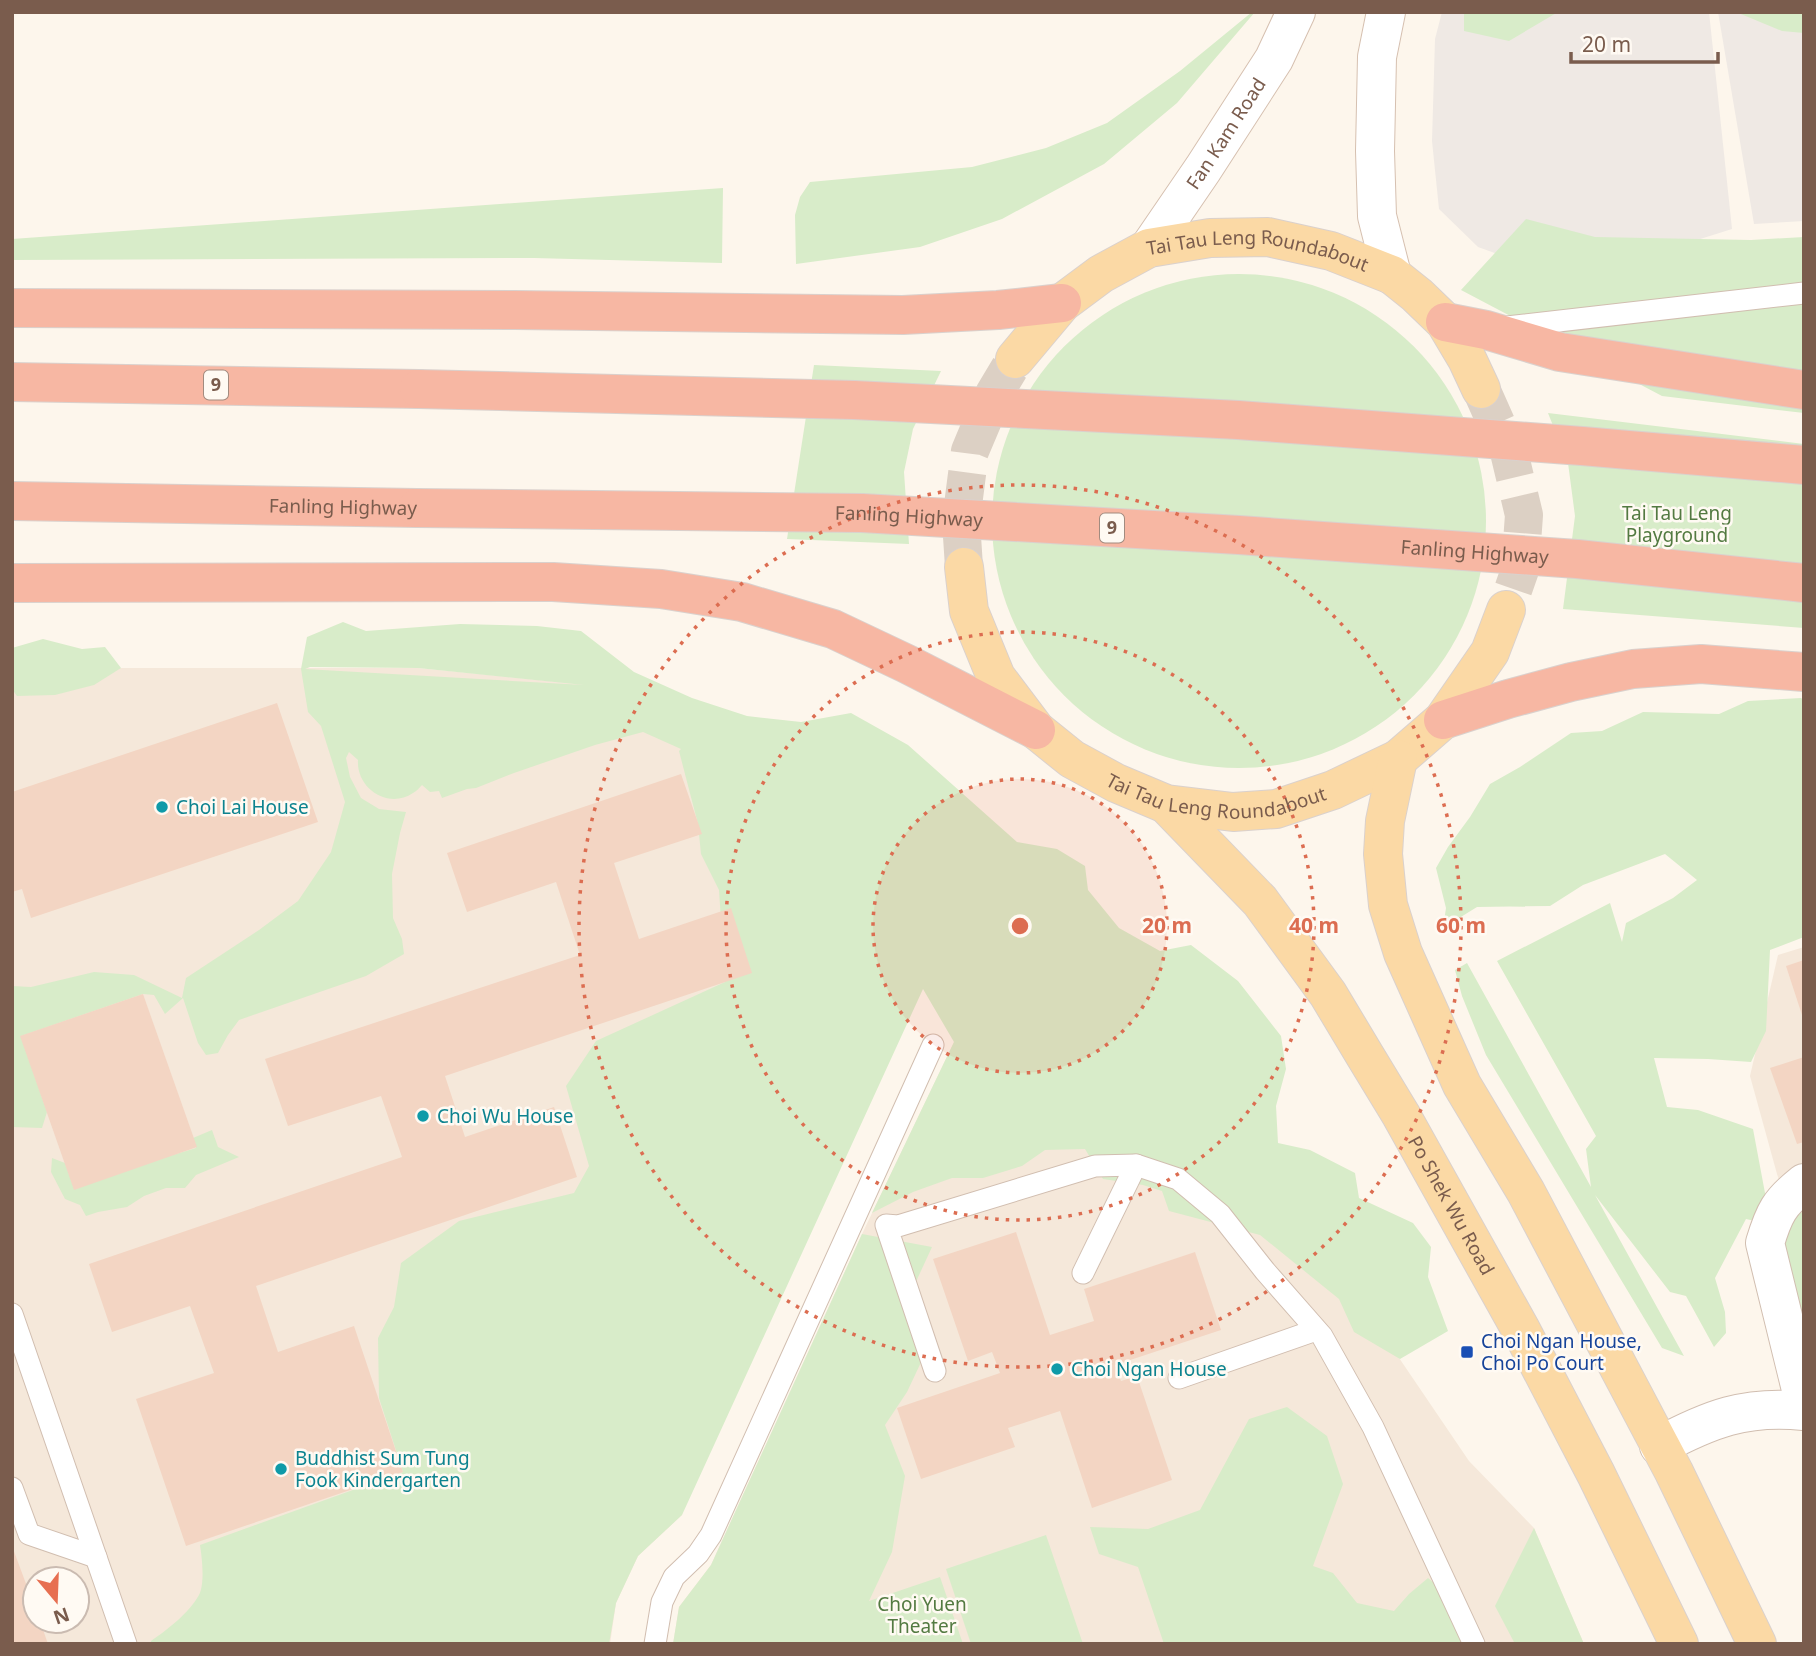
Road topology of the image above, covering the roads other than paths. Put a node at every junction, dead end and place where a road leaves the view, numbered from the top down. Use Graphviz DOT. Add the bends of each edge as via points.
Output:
graph roads {
  1 [pos="1296,12"];
  2 [pos="1386,12"];
  3 [pos="1149,248"];
  4 [pos="1392,275"];
  5 [pos="1804,293"];
  6 [pos="1062,303"];
  7 [pos="12,307"];
  8 [pos="1445,322"];
  9 [pos="1486,330"];
  10 [pos="1015,359"];
  11 [pos="12,382"];
  12 [pos="1481,389"];
  13 [pos="1804,390"];
  14 [pos="1804,465"];
  15 [pos="12,501"];
  16 [pos="964,567"];
  17 [pos="12,583"];
  18 [pos="1804,583"];
  19 [pos="1506,610"];
  20 [pos="1804,672"];
  21 [pos="1443,720"];
  22 [pos="1036,730"];
  23 [pos="1398,759"];
  24 [pos="1166,804"];
  25 [pos="933,1045"];
  26 [pos="1136,1165"];
  27 [pos="1804,1183"];
  28 [pos="1083,1273"];
  29 [pos="12,1314"];
  30 [pos="1316,1330"];
  31 [pos="935,1371"];
  32 [pos="1179,1378"];
  33 [pos="1804,1402"];
  34 [pos="1804,1411"];
  35 [pos="1659,1446"];
  36 [pos="12,1488"];
  37 [pos="96,1557"];
  38 [pos="126,1644"];
  39 [pos="655,1644"];
  40 [pos="1474,1644"];
  41 [pos="1679,1644"];
  42 [pos="1757,1644"];
  1 -- 3 [label="main road, Fan Kam Road" via="1274,59"];
  2 -- 4 [label="main road" via="1377,57 1376,177 1377,216"];
  3 -- 4 [label="main road, Tai Tau Leng Roundabout" via="1210,238 1268,237 1331,251"];
  3 -- 6 [label="main road, Tai Tau Leng Roundabout" via="1101,274"];
  4 -- 8 [label="main road, Tai Tau Leng Roundabout"];
  5 -- 9 [label="lane"];
  6 -- 7 [label="highway" via="903,315"];
  6 -- 10 [label="main road, Tai Tau Leng Roundabout"];
  8 -- 9 [label="highway"];
  8 -- 12 [label="main road, Tai Tau Leng Roundabout"];
  9 -- 13 [label="highway" via="1560,352"];
  11 -- 14 [label="highway, 9, bridge" via="854,400 1238,420"];
  15 -- 18 [label="highway, Fanling Highway / 9, bridge" via="876,514 1577,559"];
  16 -- 22 [label="main road, Tai Tau Leng Roundabout" via="968,611 996,677"];
  17 -- 22 [label="highway" via="553,582 661,589 742,602 833,629"];
  19 -- 21 [label="main road, Tai Tau Leng Roundabout" via="1490,652"];
  20 -- 21 [label="highway" via="1701,664 1633,669 1571,682"];
  21 -- 23 [label="main road, Tai Tau Leng Roundabout"];
  22 -- 24 [label="main road, Tai Tau Leng Roundabout" via="1072,759"];
  23 -- 24 [label="main road, Tai Tau Leng Roundabout" via="1333,790 1276,808 1233,812"];
  23 -- 35 [label="main road" via="1383,854 1388,905 1403,953 1462,1085 1526,1192"];
  24 -- 41 [label="main road, Po Shek Wu Road" via="1260,901 1328,994 1377,1074 1521,1330"];
  25 -- 39 [label="lane" via="711,1535 674,1577 662,1602"];
  26 -- 28 [label="lane"];
  26 -- 30 [label="lane" via="1178,1179 1220,1214"];
  26 -- 31 [label="lane" via="1095,1166 898,1226 886,1225"];
  27 -- 33 [label="main road" via="1786,1198 1765,1243"];
  29 -- 37 [label="lane"];
  30 -- 32 [label="lane"];
  30 -- 40 [label="lane" via="1373,1427"];
  34 -- 35 [label="main road" via="1737,1413 1697,1426"];
  35 -- 42 [label="main road"];
  36 -- 37 [label="lane" via="29,1534"];
  37 -- 38 [label="lane"];
}
